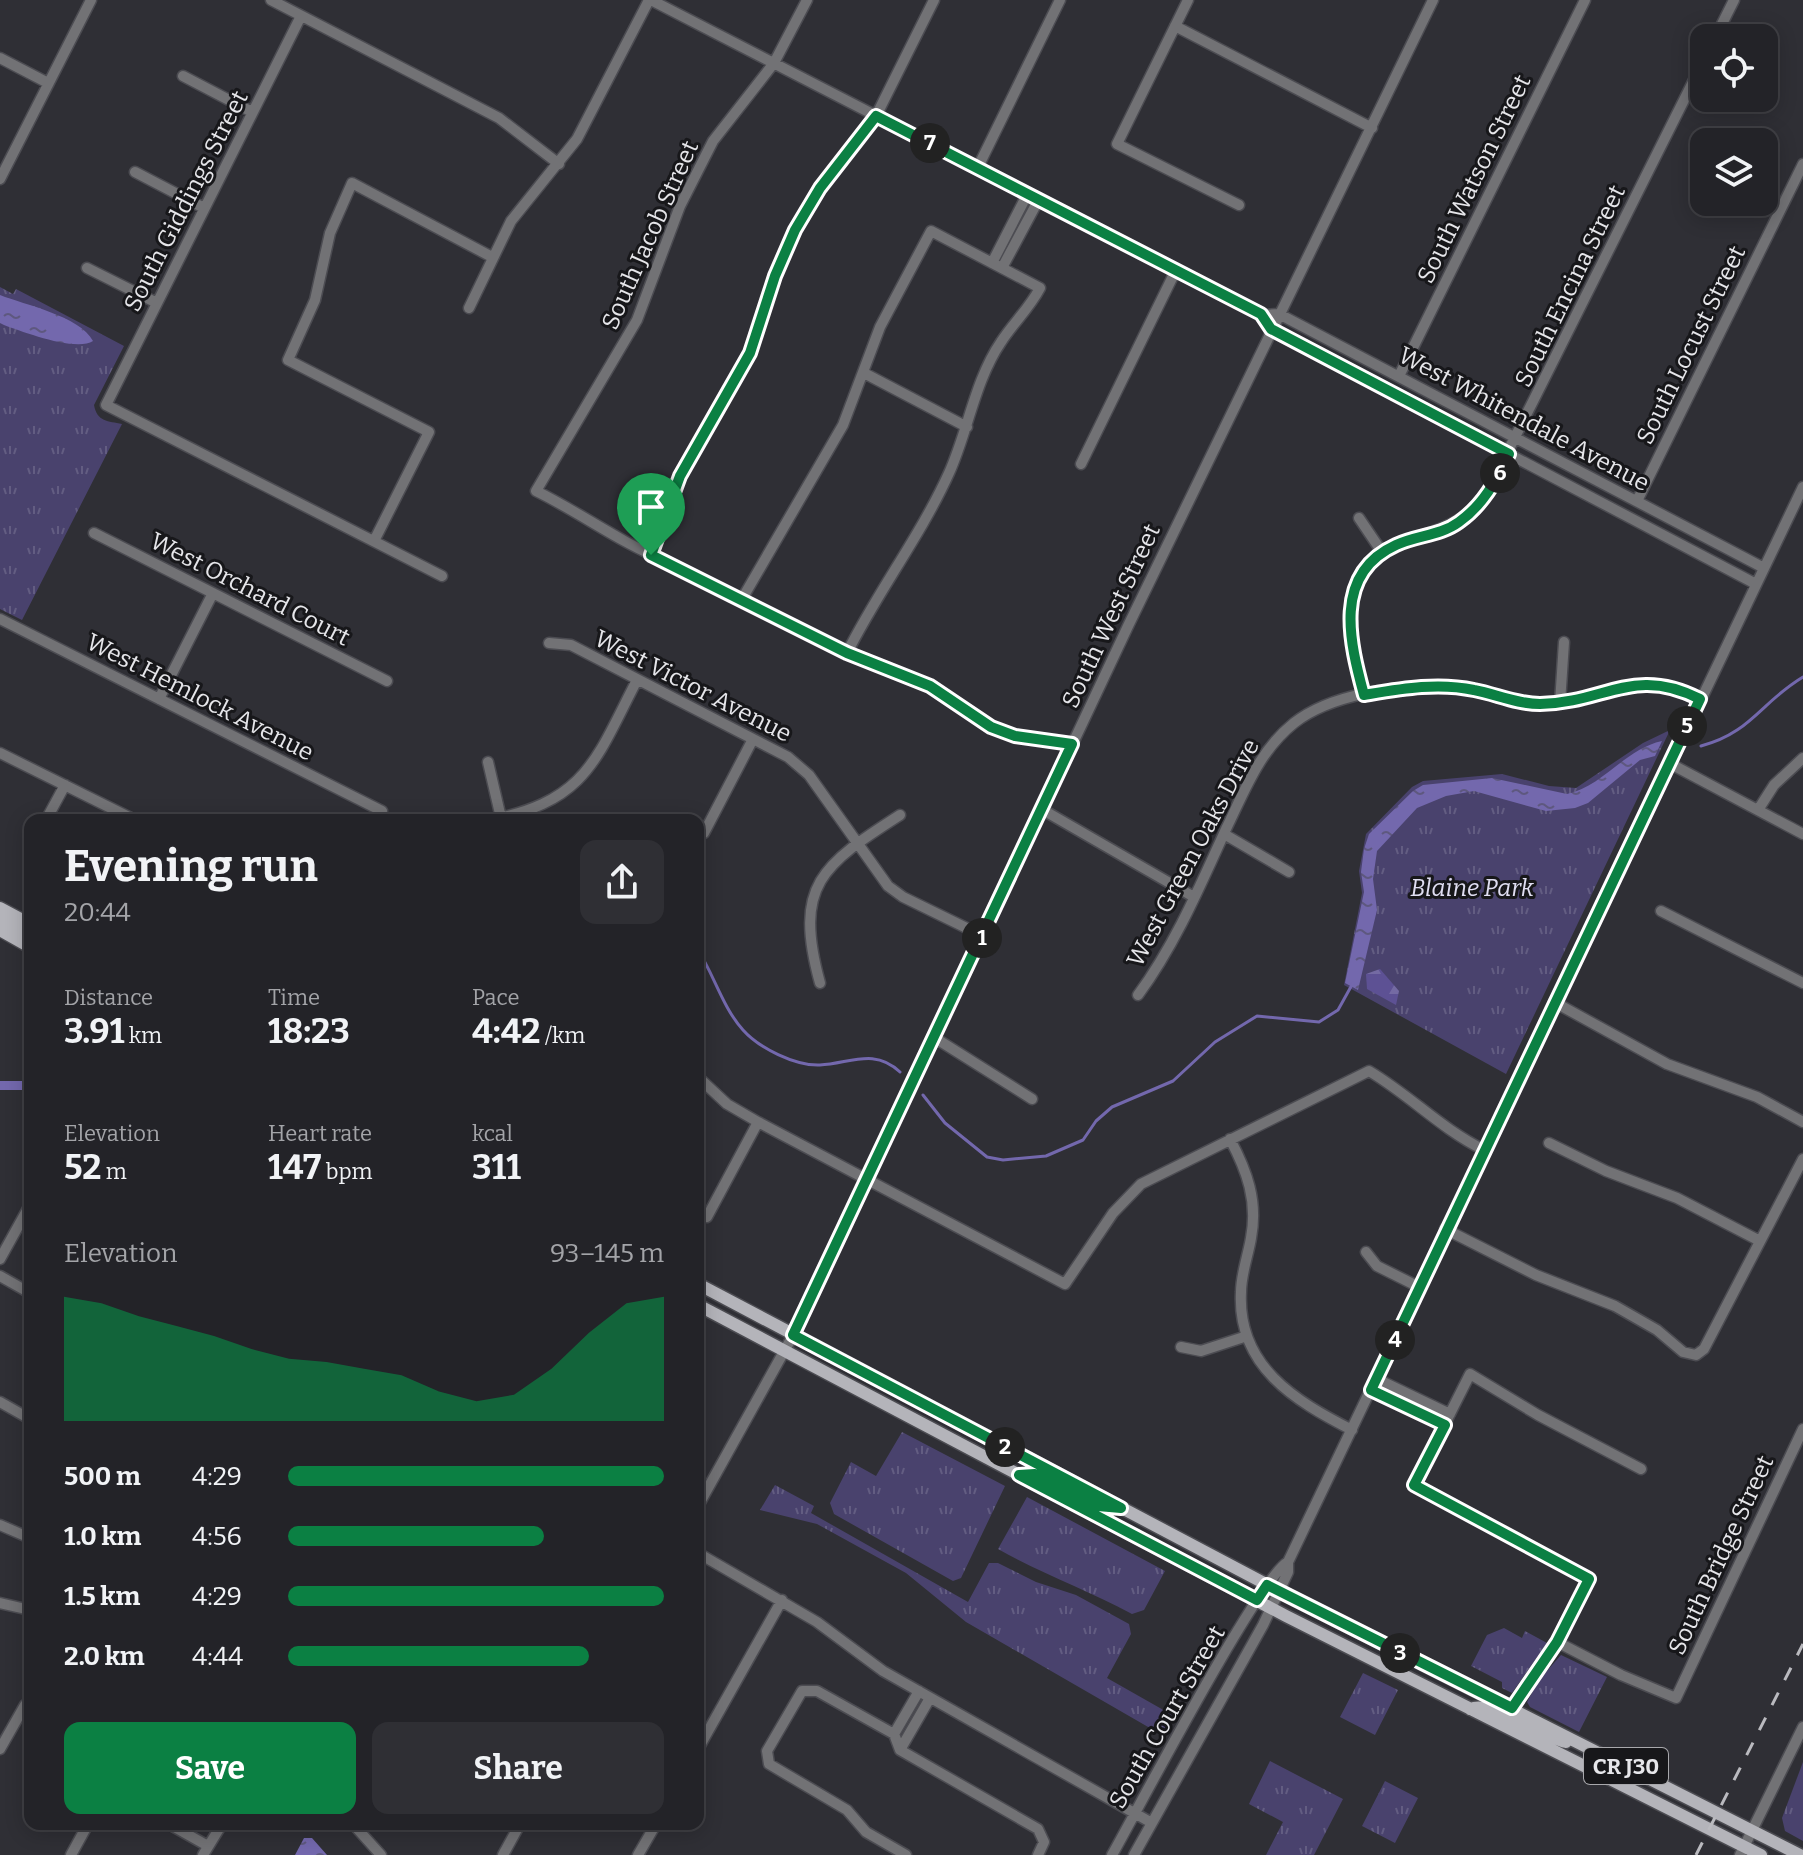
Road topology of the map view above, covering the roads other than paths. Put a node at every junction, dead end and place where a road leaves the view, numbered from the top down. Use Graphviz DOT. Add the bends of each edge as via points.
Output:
graph roads {
  1 [pos="91,0"];
  2 [pos="271,0"];
  3 [pos="650,0"];
  4 [pos="807,0"];
  5 [pos="934,0"];
  6 [pos="1060,0"];
  7 [pos="1188,0"];
  8 [pos="1433,0"];
  9 [pos="1585,0"];
  10 [pos="1734,0"];
  11 [pos="301,16"];
  12 [pos="1722,24"];
  13 [pos="1175,26"];
  14 [pos="0,58"];
  15 [pos="774,63"];
  16 [pos="183,76"];
  17 [pos="48,83"];
  18 [pos="1690,88"];
  19 [pos="252,112"];
  20 [pos="876,116"];
  21 [pos="1372,128"];
  22 [pos="559,164"];
  23 [pos="1803,164"];
  24 [pos="978,167"];
  25 [pos="135,172"];
  26 [pos="0,179"];
  27 [pos="1028,193"];
  28 [pos="1039,199"];
  29 [pos="1239,205"];
  30 [pos="204,208"];
  31 [pos="492,257"];
  32 [pos="997,266"];
  33 [pos="87,268"];
  34 [pos="1176,270"];
  35 [pos="157,303"];
  36 [pos="469,308"];
  37 [pos="1279,314"];
  38 [pos="1263,315"];
  39 [pos="1271,329"];
  40 [pos="864,373"];
  41 [pos="1399,376"];
  42 [pos="967,427"];
  43 [pos="1517,439"];
  44 [pos="1509,454"];
  45 [pos="1081,464"];
  46 [pos="1803,487"];
  47 [pos="1637,501"];
  48 [pos="1359,518"];
  49 [pos="94,533"];
  50 [pos="374,541"];
  51 [pos="1382,552"];
  52 [pos="651,555"];
  53 [pos="1764,568"];
  54 [pos="442,576"];
  55 [pos="1756,584"];
  56 [pos="213,593"];
  57 [pos="742,599"];
  58 [pos="0,619"];
  59 [pos="1564,642"];
  60 [pos="549,643"];
  61 [pos="847,653"];
  62 [pos="637,680"];
  63 [pos="387,681"];
  64 [pos="1364,695"];
  65 [pos="159,699"];
  66 [pos="1700,699"];
  67 [pos="1560,703"];
  68 [pos="753,739"];
  69 [pos="1072,744"];
  70 [pos="0,753"];
  71 [pos="1803,758"];
  72 [pos="488,762"];
  73 [pos="1669,763"];
  74 [pos="65,785"];
  75 [pos="1043,810"];
  76 [pos="1758,810"];
  77 [pos="49,814"];
  78 [pos="123,814"];
  79 [pos="376,814"];
  80 [pos="495,814"];
  81 [pos="513,814"];
  82 [pos="900,815"];
  83 [pos="704,833"];
  84 [pos="1224,834"];
  85 [pos="1803,834"];
  86 [pos="856,844"];
  87 [pos="1289,872"];
  88 [pos="1194,897"];
  89 [pos="0,908"];
  90 [pos="1661,911"];
  91 [pos="0,919"];
  92 [pos="24,921"];
  93 [pos="0,930"];
  94 [pos="24,932"];
  95 [pos="983,936"];
  96 [pos="24,944"];
  97 [pos="820,983"];
  98 [pos="1803,983"];
  99 [pos="1138,995"];
  100 [pos="1554,1002"];
  101 [pos="935,1038"];
  102 [pos="704,1083"];
  103 [pos="1032,1099"];
  104 [pos="758,1122"];
  105 [pos="1803,1122"];
  106 [pos="1230,1139"];
  107 [pos="1549,1143"];
  108 [pos="1484,1150"];
  109 [pos="1803,1159"];
  110 [pos="867,1180"];
  111 [pos="24,1216"];
  112 [pos="707,1217"];
  113 [pos="1445,1229"];
  114 [pos="1760,1241"];
  115 [pos="1366,1252"];
  116 [pos="0,1259"];
  117 [pos="0,1276"];
  118 [pos="704,1287"];
  119 [pos="1419,1287"];
  120 [pos="24,1290"];
  121 [pos="704,1308"];
  122 [pos="793,1335"];
  123 [pos="1247,1336"];
  124 [pos="1181,1347"];
  125 [pos="785,1352"];
  126 [pos="1377,1379"];
  127 [pos="1371,1390"];
  128 [pos="0,1402"];
  129 [pos="1450,1414"];
  130 [pos="24,1416"];
  131 [pos="1445,1425"];
  132 [pos="1803,1429"];
  133 [pos="1352,1430"];
  134 [pos="1641,1469"];
  135 [pos="1019,1475"];
  136 [pos="704,1495"];
  137 [pos="1121,1508"];
  138 [pos="0,1525"];
  139 [pos="24,1535"];
  140 [pos="704,1556"];
  141 [pos="1273,1588"];
  142 [pos="782,1600"];
  143 [pos="1257,1600"];
  144 [pos="0,1603"];
  145 [pos="1271,1608"];
  146 [pos="24,1609"];
  147 [pos="1557,1642"];
  148 [pos="919,1691"];
  149 [pos="930,1698"];
  150 [pos="24,1707"];
  151 [pos="1512,1708"];
  152 [pos="1470,1709"];
  153 [pos="1803,1727"];
  154 [pos="894,1734"];
  155 [pos="704,1738"];
  156 [pos="1586,1746"];
  157 [pos="0,1749"];
  158 [pos="900,1750"];
  159 [pos="1135,1814"];
  160 [pos="1152,1823"];
  161 [pos="85,1830"];
  162 [pos="178,1830"];
  163 [pos="218,1830"];
  164 [pos="358,1830"];
  165 [pos="517,1830"];
  166 [pos="653,1830"];
  167 [pos="1753,1830"];
  168 [pos="206,1850"];
  169 [pos="1742,1851"];
  170 [pos="507,1853"];
  171 [pos="71,1855"];
  172 [pos="381,1855"];
  173 [pos="638,1855"];
  174 [pos="906,1855"];
  175 [pos="1038,1855"];
  176 [pos="1112,1855"];
  177 [pos="1134,1855"];
  178 [pos="1761,1855"];
  179 [pos="1800,1855"];
  1 -- 17 [label="street"];
  2 -- 11 [label="street"];
  3 -- 15 [label="street"];
  3 -- 22 [label="street"];
  4 -- 15 [label="street, South Jacob Street"];
  5 -- 20 [label="street"];
  6 -- 24 [label="street"];
  7 -- 13 [label="street"];
  8 -- 21 [label="street, South West Street"];
  9 -- 41 [label="street, South Watson Street"];
  10 -- 12 [label="street"];
  11 -- 19 [label="street, South Giddings Street"];
  11 -- 22 [label="street" via="499,118"];
  13 -- 21 [label="street"];
  13 -- 29 [label="street" via="1117,144"];
  14 -- 17 [label="street"];
  15 -- 20 [label="street"];
  15 -- 52 [label="street, South Jacob Street" via="713,141 680,206 637,320 536,491"];
  16 -- 19 [label="street"];
  17 -- 26 [label="street"];
  18 -- 43 [label="street, South Encina Street"];
  19 -- 30 [label="street, South Giddings Street"];
  20 -- 24 [label="street"];
  20 -- 52 [label="street" via="795,230 750,353 680,476"];
  21 -- 37 [label="street, South West Street"];
  22 -- 31 [label="street" via="511,221"];
  23 -- 47 [label="street, South Locust Street"];
  24 -- 27 [label="street"];
  25 -- 30 [label="street"];
  27 -- 28 [label="street"];
  27 -- 32 [label="street"];
  28 -- 32 [label="street"];
  28 -- 34 [label="street"];
  30 -- 35 [label="street, South Giddings Street"];
  31 -- 36 [label="street"];
  31 -- 50 [label="street" via="352,183 330,233 315,300 288,360 429,432"];
  32 -- 40 [label="street" via="931,231 880,327"];
  32 -- 42 [label="street" via="1040,288 1029,310 1001,341"];
  33 -- 35 [label="street"];
  34 -- 38 [label="street"];
  34 -- 45 [label="street"];
  35 -- 50 [label="street, South Giddings Street" via="106,405"];
  37 -- 38 [label="street"];
  37 -- 39 [label="street, South West Street"];
  37 -- 41 [label="street, West Whitendale Avenue"];
  38 -- 39 [label="street"];
  39 -- 44 [label="street, West Whitendale Avenue"];
  39 -- 69 [label="street, South West Street"];
  40 -- 42 [label="street"];
  40 -- 57 [label="street" via="818,471"];
  41 -- 43 [label="street, West Whitendale Avenue"];
  42 -- 61 [label="street" via="926,517 875,596"];
  43 -- 44 [label="street, South Encina Street"];
  43 -- 47 [label="street, West Whitendale Avenue"];
  44 -- 51 [label="street, South Encina Street" via="1484,499 1464,518 1437,534"];
  44 -- 55 [label="street, West Whitendale Avenue"];
  46 -- 53 [label="street, South Court Street"];
  47 -- 53 [label="street, West Whitendale Avenue"];
  48 -- 51 [label="street"];
  49 -- 56 [label="street, West Orchard Court"];
  50 -- 54 [label="street"];
  51 -- 64 [label="street" via="1362,575 1349,608 1352,649"];
  52 -- 57 [label="street"];
  53 -- 55 [label="street, South Court Street"];
  55 -- 66 [label="street, South Court Street"];
  56 -- 63 [label="street, West Orchard Court"];
  56 -- 65 [label="street"];
  57 -- 61 [label="street"];
  58 -- 65 [label="street, West Hemlock Avenue"];
  59 -- 67 [label="street"];
  60 -- 62 [label="street, West Victor Avenue" via="571,645"];
  61 -- 69 [label="street" via="930,686 991,727"];
  62 -- 68 [label="street, West Victor Avenue"];
  62 -- 81 [label="street" via="583,777 546,804"];
  64 -- 67 [label="street, West Green Oaks Drive" via="1443,686 1508,700"];
  64 -- 84 [label="street, West Green Oaks Drive" via="1318,709 1274,741"];
  65 -- 79 [label="street, West Hemlock Avenue"];
  66 -- 67 [label="street, West Green Oaks Drive" via="1670,685 1636,683"];
  66 -- 73 [label="street, South Court Street"];
  68 -- 83 [label="street"];
  68 -- 86 [label="street, West Victor Avenue" via="809,775"];
  69 -- 75 [label="street, South West Street"];
  70 -- 74 [label="street"];
  71 -- 76 [label="street" via="1774,785"];
  72 -- 80 [label="street"];
  73 -- 76 [label="street"];
  73 -- 100 [label="street, South Court Street"];
  74 -- 77 [label="street"];
  74 -- 78 [label="street"];
  75 -- 88 [label="street"];
  75 -- 95 [label="street, South West Street"];
  76 -- 85 [label="street"];
  82 -- 86 [label="street"];
  84 -- 87 [label="street"];
  84 -- 88 [label="street, West Green Oaks Drive"];
  86 -- 95 [label="street, West Victor Avenue" via="903,897"];
  86 -- 97 [label="street" via="824,873 812,904 809,928"];
  88 -- 99 [label="street, West Green Oaks Drive"];
  89 -- 92 [label="main road"];
  90 -- 98 [label="street"];
  91 -- 94 [label="main road"];
  93 -- 96 [label="main road"];
  95 -- 101 [label="street, South West Street"];
  100 -- 105 [label="street" via="1667,1064 1757,1097"];
  100 -- 108 [label="street, South Court Street"];
  101 -- 103 [label="street"];
  101 -- 110 [label="street, South West Street"];
  102 -- 104 [label="street"];
  104 -- 110 [label="street"];
  104 -- 112 [label="street"];
  106 -- 108 [label="street" via="1369,1071 1407,1095 1445,1130"];
  106 -- 110 [label="street" via="1141,1184 1113,1213 1065,1284"];
  106 -- 123 [label="street" via="1253,1194 1254,1220 1241,1292"];
  107 -- 114 [label="street" via="1677,1198"];
  108 -- 113 [label="street, South Court Street"];
  109 -- 114 [label="street"];
  110 -- 122 [label="street, South West Street"];
  111 -- 116 [label="street"];
  113 -- 114 [label="street" via="1536,1275 1615,1306 1683,1352 1696,1355 1704,1349"];
  113 -- 119 [label="street, South Court Street"];
  115 -- 119 [label="street" via="1377,1266"];
  117 -- 120 [label="street"];
  118 -- 122 [label="main road, CR J30"];
  119 -- 126 [label="street, South Court Street"];
  121 -- 125 [label="main road, CR J30"];
  122 -- 125 [label="street, South West Street"];
  122 -- 137 [label="main road, CR J30"];
  123 -- 124 [label="street" via="1201,1351"];
  123 -- 133 [label="street" via="1277,1385"];
  125 -- 135 [label="main road, CR J30"];
  125 -- 136 [label="street, South West Street"];
  126 -- 127 [label="street, South Court Street"];
  126 -- 129 [label="street"];
  127 -- 131 [label="street"];
  127 -- 133 [label="street, South Court Street"];
  128 -- 130 [label="street"];
  129 -- 131 [label="street"];
  129 -- 134 [label="street" via="1470,1374"];
  131 -- 147 [label="street" via="1414,1485 1589,1579"];
  132 -- 147 [label="street, South Bridge Street" via="1676,1698"];
  133 -- 141 [label="street, South Court Street" via="1288,1562 1278,1567"];
  135 -- 137 [label="main road" via="1035,1474 1098,1506"];
  135 -- 143 [label="main road, CR J30"];
  137 -- 141 [label="main road, CR J30"];
  138 -- 139 [label="street"];
  140 -- 142 [label="street"];
  141 -- 143 [label="street, South Court Street"];
  141 -- 145 [label="street, South Court Street"];
  141 -- 151 [label="main road, CR J30"];
  142 -- 148 [label="street"];
  142 -- 155 [label="street"];
  143 -- 145 [label="main road, CR J30"];
  143 -- 159 [label="street, South Court Street"];
  144 -- 146 [label="street"];
  145 -- 152 [label="main road, CR J30"];
  145 -- 160 [label="street, South Court Street"];
  147 -- 151 [label="street"];
  148 -- 149 [label="street"];
  148 -- 154 [label="street"];
  149 -- 158 [label="street"];
  149 -- 159 [label="street"];
  150 -- 157 [label="street"];
  151 -- 156 [label="main road, CR J30"];
  152 -- 156 [label="main road" via="1488,1708 1551,1738"];
  152 -- 169 [label="main road, CR J30"];
  153 -- 167 [label="street"];
  154 -- 158 [label="street"];
  154 -- 174 [label="street" via="806,1689 766,1760 773,1769 849,1811 866,1832"];
  156 -- 167 [label="main road, CR J30"];
  158 -- 175 [label="street" via="1038,1829 1044,1842"];
  159 -- 160 [label="street"];
  159 -- 176 [label="street, South Court Street"];
  160 -- 177 [label="street, South Court Street"];
  161 -- 171 [label="street"];
  162 -- 168 [label="street"];
  163 -- 168 [label="street"];
  164 -- 172 [label="street"];
  165 -- 170 [label="street"];
  166 -- 173 [label="street"];
  167 -- 169 [label="street"];
  167 -- 179 [label="main road, CR J30"];
  169 -- 178 [label="main road, CR J30"];
}
